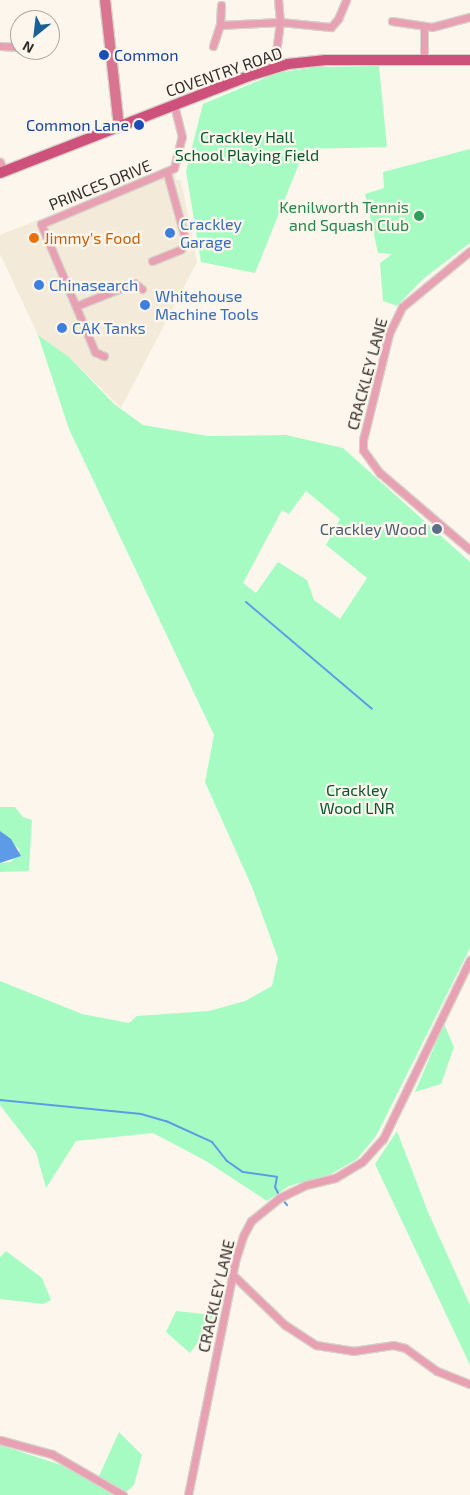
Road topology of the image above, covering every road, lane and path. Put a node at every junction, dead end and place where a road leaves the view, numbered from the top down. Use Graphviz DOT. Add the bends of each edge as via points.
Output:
graph roads {
  1 [pos="105,0"];
  2 [pos="278,0"];
  3 [pos="346,0"];
  4 [pos="221,5"];
  5 [pos="470,17"];
  6 [pos="392,21"];
  7 [pos="280,22"];
  8 [pos="220,25"];
  9 [pos="424,27"];
  10 [pos="213,46"];
  11 [pos="424,60"];
  12 [pos="470,60"];
  13 [pos="274,68"];
  14 [pos="174,105"];
  15 [pos="119,127"];
  16 [pos="1,168"];
  17 [pos="167,173"];
  18 [pos="470,251"];
  19 [pos="152,261"];
  20 [pos="142,290"];
  21 [pos="76,306"];
  22 [pos="104,356"];
  23 [pos="470,550"];
  24 [pos="470,960"];
  25 [pos="233,1275"];
  26 [pos="470,1384"];
  27 [pos="0,1440"];
  28 [pos="123,1495"];
  29 [pos="188,1495"];
  1 -- 15 [label="street"];
  2 -- 7 [label="street"];
  3 -- 7 [label="street" via="330,27"];
  4 -- 8 [label="street"];
  5 -- 9 [label="street"];
  6 -- 9 [label="street"];
  7 -- 8 [label="street"];
  7 -- 13 [label="street"];
  8 -- 10 [label="street"];
  9 -- 11 [label="street"];
  11 -- 12 [label="main road, COVENTRY ROAD"];
  11 -- 13 [label="main road, COVENTRY ROAD" via="326,60"];
  13 -- 14 [label="main road, COVENTRY ROAD"];
  14 -- 15 [label="main road, COVENTRY ROAD"];
  14 -- 17 [label="street, PRINCES DRIVE" via="180,126 181,148 176,166"];
  15 -- 16 [label="main road, COVENTRY ROAD"];
  17 -- 19 [label="street, PRINCES DRIVE" via="186,242 181,249"];
  17 -- 21 [label="street, PRINCES DRIVE" via="41,224"];
  18 -- 23 [label="street, CRACKLEY LANE" via="402,307 389,334 363,440 363,450 380,474"];
  20 -- 21 [label="street" via="134,283"];
  21 -- 22 [label="street, PRINCES DRIVE" via="95,352"];
  24 -- 25 [label="street, CRACKLEY LANE" via="387,1133 362,1162 335,1178 306,1185 279,1198 262,1211 243,1236"];
  25 -- 26 [label="street" via="286,1325 316,1345 353,1351 393,1345 405,1348 436,1371"];
  25 -- 29 [label="street, CRACKLEY LANE"];
  27 -- 28 [label="street" via="52,1454"];
}
